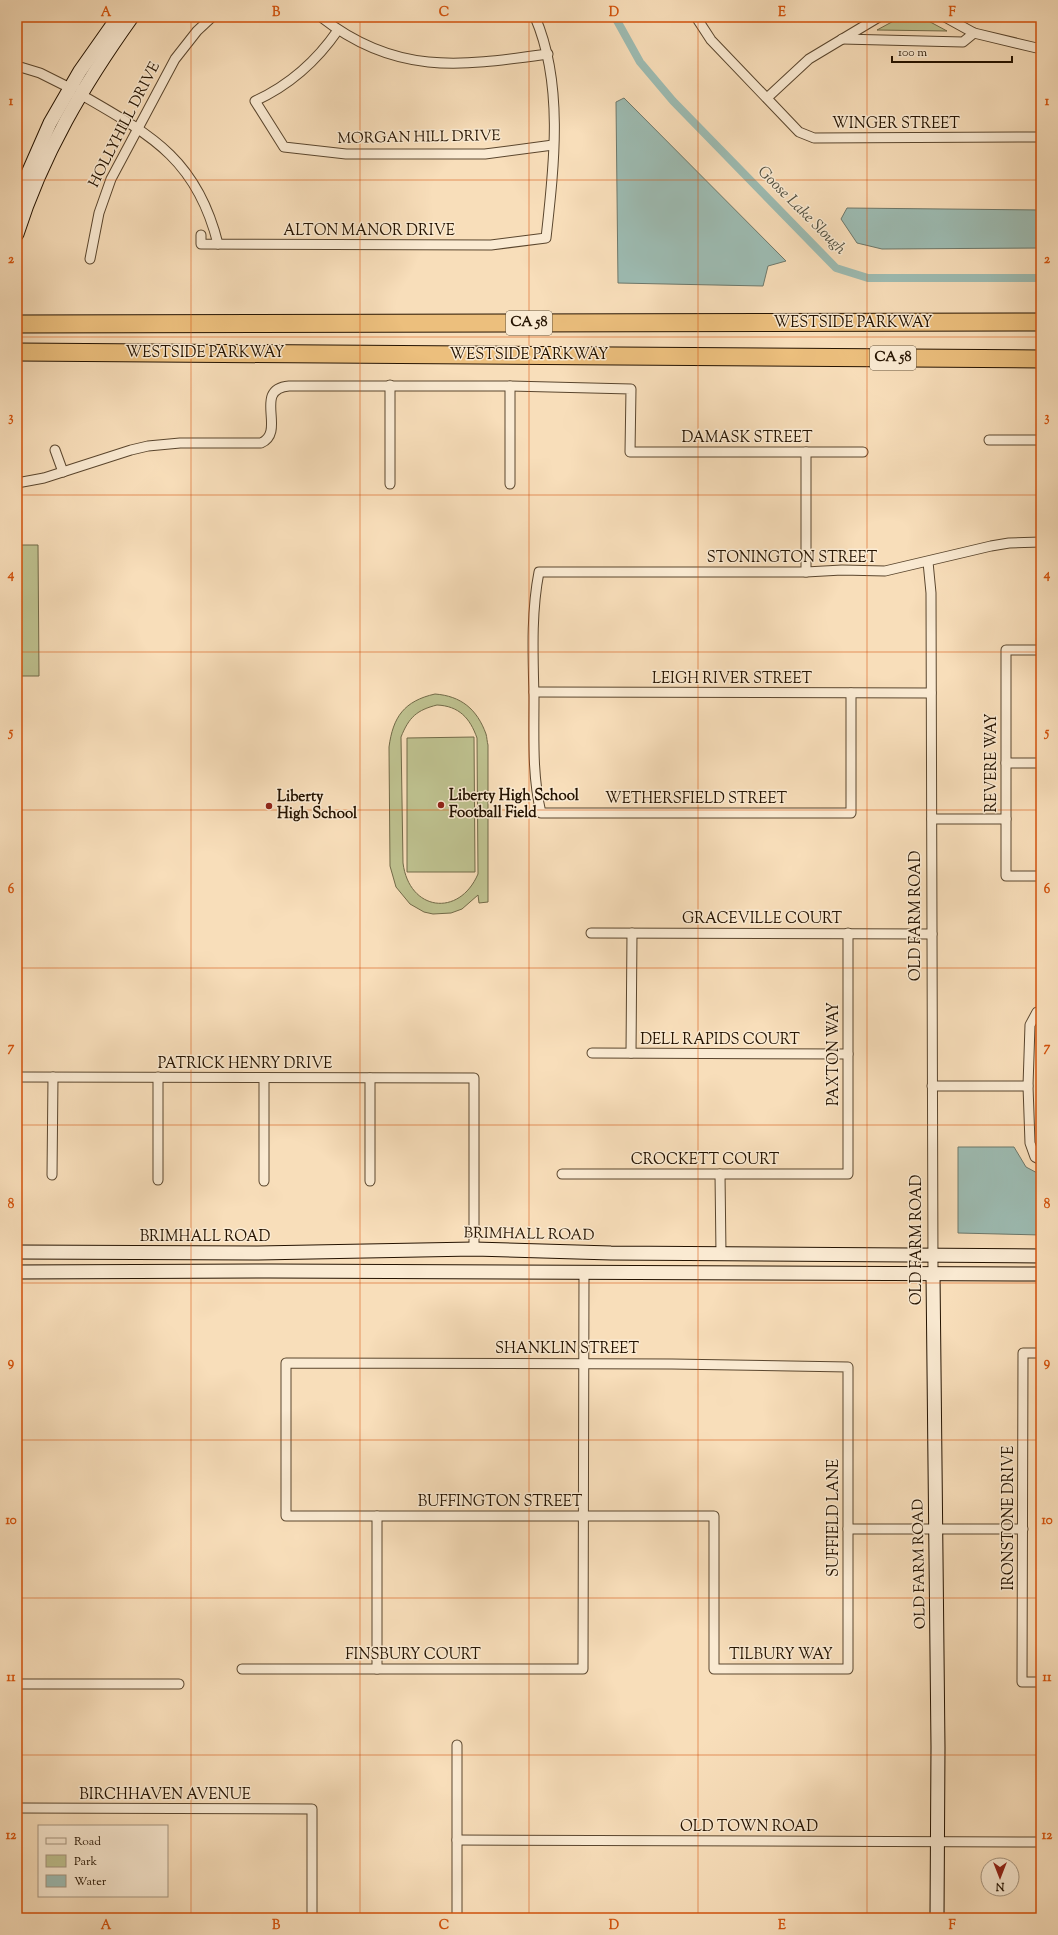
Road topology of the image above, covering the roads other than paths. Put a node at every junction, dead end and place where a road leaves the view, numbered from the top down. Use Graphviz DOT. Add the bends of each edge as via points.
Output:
graph roads {
  1 [pos="119,17"];
  2 [pos="132,17"];
  3 [pos="212,17"];
  4 [pos="322,17"];
  5 [pos="535,17"];
  6 [pos="696,17"];
  7 [pos="879,17"];
  8 [pos="945,17"];
  9 [pos="338,30"];
  10 [pos="974,32"];
  11 [pos="842,39"];
  12 [pos="1041,49"];
  13 [pos="548,54"];
  14 [pos="17,66"];
  15 [pos="75,91"];
  16 [pos="767,98"];
  17 [pos="138,127"];
  18 [pos="1041,137"];
  19 [pos="553,145"];
  20 [pos="17,198"];
  21 [pos="17,234"];
  22 [pos="201,235"];
  23 [pos="218,244"];
  24 [pos="90,259"];
  25 [pos="1041,322"];
  26 [pos="17,324"];
  27 [pos="17,352"];
  28 [pos="1041,359"];
  29 [pos="390,386"];
  30 [pos="510,386"];
  31 [pos="989,440"];
  32 [pos="1041,440"];
  33 [pos="55,450"];
  34 [pos="806,452"];
  35 [pos="863,452"];
  36 [pos="63,472"];
  37 [pos="17,483"];
  38 [pos="390,484"];
  39 [pos="510,484"];
  40 [pos="1041,542"];
  41 [pos="928,562"];
  42 [pos="806,572"];
  43 [pos="1041,650"];
  44 [pos="534,692"];
  45 [pos="851,693"];
  46 [pos="931,693"];
  47 [pos="1006,763"];
  48 [pos="1041,763"];
  49 [pos="932,819"];
  50 [pos="1006,819"];
  51 [pos="1041,876"];
  52 [pos="592,933"];
  53 [pos="632,933"];
  54 [pos="848,934"];
  55 [pos="932,934"];
  56 [pos="1039,1011"];
  57 [pos="592,1053"];
  58 [pos="631,1054"];
  59 [pos="848,1054"];
  60 [pos="17,1077"];
  61 [pos="53,1077"];
  62 [pos="158,1077"];
  63 [pos="264,1078"];
  64 [pos="370,1078"];
  65 [pos="932,1086"];
  66 [pos="1028,1086"];
  67 [pos="1038,1159"];
  68 [pos="562,1174"];
  69 [pos="720,1174"];
  70 [pos="848,1174"];
  71 [pos="52,1175"];
  72 [pos="158,1180"];
  73 [pos="264,1181"];
  74 [pos="370,1181"];
  75 [pos="474,1249"];
  76 [pos="17,1252"];
  77 [pos="678,1254"];
  78 [pos="721,1254"];
  79 [pos="933,1254"];
  80 [pos="1041,1256"];
  81 [pos="17,1272"];
  82 [pos="584,1272"];
  83 [pos="933,1274"];
  84 [pos="1041,1274"];
  85 [pos="1041,1353"];
  86 [pos="584,1363"];
  87 [pos="848,1367"];
  88 [pos="286,1516"];
  89 [pos="377,1516"];
  90 [pos="583,1516"];
  91 [pos="848,1528"];
  92 [pos="936,1529"];
  93 [pos="1023,1529"];
  94 [pos="242,1669"];
  95 [pos="376,1669"];
  96 [pos="714,1669"];
  97 [pos="848,1669"];
  98 [pos="1041,1682"];
  99 [pos="17,1684"];
  100 [pos="179,1684"];
  101 [pos="457,1745"];
  102 [pos="17,1808"];
  103 [pos="457,1840"];
  104 [pos="938,1842"];
  105 [pos="1041,1842"];
  106 [pos="312,1918"];
  107 [pos="457,1918"];
  108 [pos="937,1918"];
  1 -- 15 [label="street"];
  2 -- 15 [label="street"];
  3 -- 17 [label="street, HOLLYHILL DRIVE" via="175,58"];
  4 -- 9 [label="street"];
  5 -- 13 [label="street"];
  6 -- 16 [label="street, WINGER STREET" via="711,40"];
  7 -- 11 [label="street"];
  8 -- 10 [label="street"];
  9 -- 13 [label="street" via="389,55 423,62 479,63"];
  9 -- 19 [label="street, MORGAN HILL DRIVE" via="328,46 304,71 255,101 284,146 346,154 485,154"];
  10 -- 11 [label="street" via="963,42"];
  10 -- 12 [label="street"];
  11 -- 16 [label="street" via="809,59"];
  13 -- 19 [label="street" via="553,90"];
  14 -- 15 [label="street" via="40,73"];
  15 -- 17 [label="street"];
  15 -- 20 [label="street" via="50,123"];
  15 -- 21 [label="street"];
  16 -- 18 [label="street, WINGER STREET" via="799,132 814,138"];
  17 -- 23 [label="street" via="167,151 190,178 208,211"];
  17 -- 24 [label="street, HOLLYHILL DRIVE" via="104,195"];
  19 -- 23 [label="street, ALTON MANOR DRIVE" via="553,180 546,238 491,245"];
  22 -- 23 [label="street, ALTON MANOR DRIVE" via="201,244"];
  25 -- 26 [label="highway, WESTSIDE PARKWAY / CA 58"];
  27 -- 28 [label="highway, WESTSIDE PARKWAY / CA 58"];
  29 -- 30 [label="street"];
  29 -- 36 [label="street" via="285,387 275,392 270,403 271,431 265,441 255,444 180,443 148,446"];
  29 -- 38 [label="street"];
  30 -- 34 [label="street, DAMASK STREET" via="631,389 630,452"];
  30 -- 39 [label="street"];
  31 -- 32 [label="street"];
  33 -- 36 [label="street"];
  34 -- 35 [label="street, DAMASK STREET"];
  34 -- 42 [label="street"];
  36 -- 37 [label="street"];
  40 -- 41 [label="street, STONINGTON STREET" via="992,546"];
  41 -- 42 [label="street, STONINGTON STREET" via="886,571"];
  41 -- 46 [label="street, OLD FARM ROAD" via="931,593"];
  42 -- 44 [label="street, STONINGTON STREET" via="539,572 533,609"];
  43 -- 47 [label="street, REVERE WAY" via="1006,650"];
  44 -- 45 [label="street, LEIGH RIVER STREET"];
  44 -- 45 [label="street, WETHERSFIELD STREET" via="534,775 541,813 851,813"];
  45 -- 46 [label="street, LEIGH RIVER STREET"];
  46 -- 49 [label="street, OLD FARM ROAD"];
  47 -- 48 [label="street"];
  47 -- 50 [label="street, REVERE WAY"];
  49 -- 50 [label="street"];
  49 -- 55 [label="street, OLD FARM ROAD"];
  50 -- 51 [label="street, REVERE WAY" via="1006,876"];
  52 -- 53 [label="street, GRACEVILLE COURT"];
  53 -- 54 [label="street, GRACEVILLE COURT"];
  53 -- 58 [label="street"];
  54 -- 55 [label="street, GRACEVILLE COURT"];
  54 -- 59 [label="street, PAXTON WAY"];
  55 -- 65 [label="street, OLD FARM ROAD"];
  56 -- 66 [label="street" via="1030,1025"];
  57 -- 58 [label="street, DELL RAPIDS COURT"];
  58 -- 59 [label="street, DELL RAPIDS COURT"];
  59 -- 70 [label="street, PAXTON WAY"];
  60 -- 61 [label="street, PATRICK HENRY DRIVE"];
  61 -- 62 [label="street, PATRICK HENRY DRIVE"];
  61 -- 71 [label="street"];
  62 -- 63 [label="street, PATRICK HENRY DRIVE"];
  62 -- 72 [label="street"];
  63 -- 64 [label="street, PATRICK HENRY DRIVE"];
  63 -- 73 [label="street"];
  64 -- 74 [label="street"];
  64 -- 75 [label="street, PATRICK HENRY DRIVE" via="474,1078"];
  65 -- 66 [label="street"];
  65 -- 79 [label="street, OLD FARM ROAD"];
  66 -- 67 [label="street" via="1030,1143"];
  68 -- 69 [label="street, CROCKETT COURT"];
  69 -- 70 [label="street, CROCKETT COURT"];
  69 -- 78 [label="street"];
  75 -- 76 [label="street, BRIMHALL ROAD" via="258,1253"];
  75 -- 77 [label="street, BRIMHALL ROAD"];
  77 -- 78 [label="street, BRIMHALL ROAD"];
  77 -- 82 [label="street" via="655,1264 607,1264 592,1267"];
  78 -- 79 [label="street, BRIMHALL ROAD"];
  79 -- 80 [label="street, BRIMHALL ROAD"];
  79 -- 83 [label="street, OLD FARM ROAD"];
  81 -- 82 [label="street"];
  82 -- 83 [label="street"];
  82 -- 86 [label="street"];
  83 -- 84 [label="street"];
  83 -- 92 [label="street, OLD FARM ROAD"];
  85 -- 93 [label="street, IRONSTONE DRIVE" via="1023,1353"];
  86 -- 87 [label="street, SHANKLIN STREET"];
  86 -- 88 [label="street, SHANKLIN STREET" via="286,1363"];
  86 -- 90 [label="street"];
  87 -- 91 [label="street, SUFFIELD LANE"];
  88 -- 89 [label="street, BUFFINGTON STREET"];
  89 -- 90 [label="street, BUFFINGTON STREET"];
  89 -- 95 [label="street"];
  90 -- 95 [label="street, FINSBURY COURT" via="583,1669"];
  90 -- 96 [label="street, BUFFINGTON STREET" via="714,1516"];
  91 -- 92 [label="street"];
  91 -- 97 [label="street, SUFFIELD LANE"];
  92 -- 93 [label="street"];
  92 -- 104 [label="street, OLD FARM ROAD"];
  93 -- 98 [label="street, IRONSTONE DRIVE" via="1022,1682"];
  94 -- 95 [label="street, FINSBURY COURT"];
  96 -- 97 [label="street, TILBURY WAY"];
  99 -- 100 [label="street"];
  101 -- 103 [label="street"];
  102 -- 106 [label="street, BIRCHHAVEN AVENUE" via="312,1809"];
  103 -- 104 [label="street, OLD TOWN ROAD"];
  103 -- 107 [label="street"];
  104 -- 105 [label="street, OLD TOWN ROAD"];
  104 -- 108 [label="street, OLD FARM ROAD"];
}
